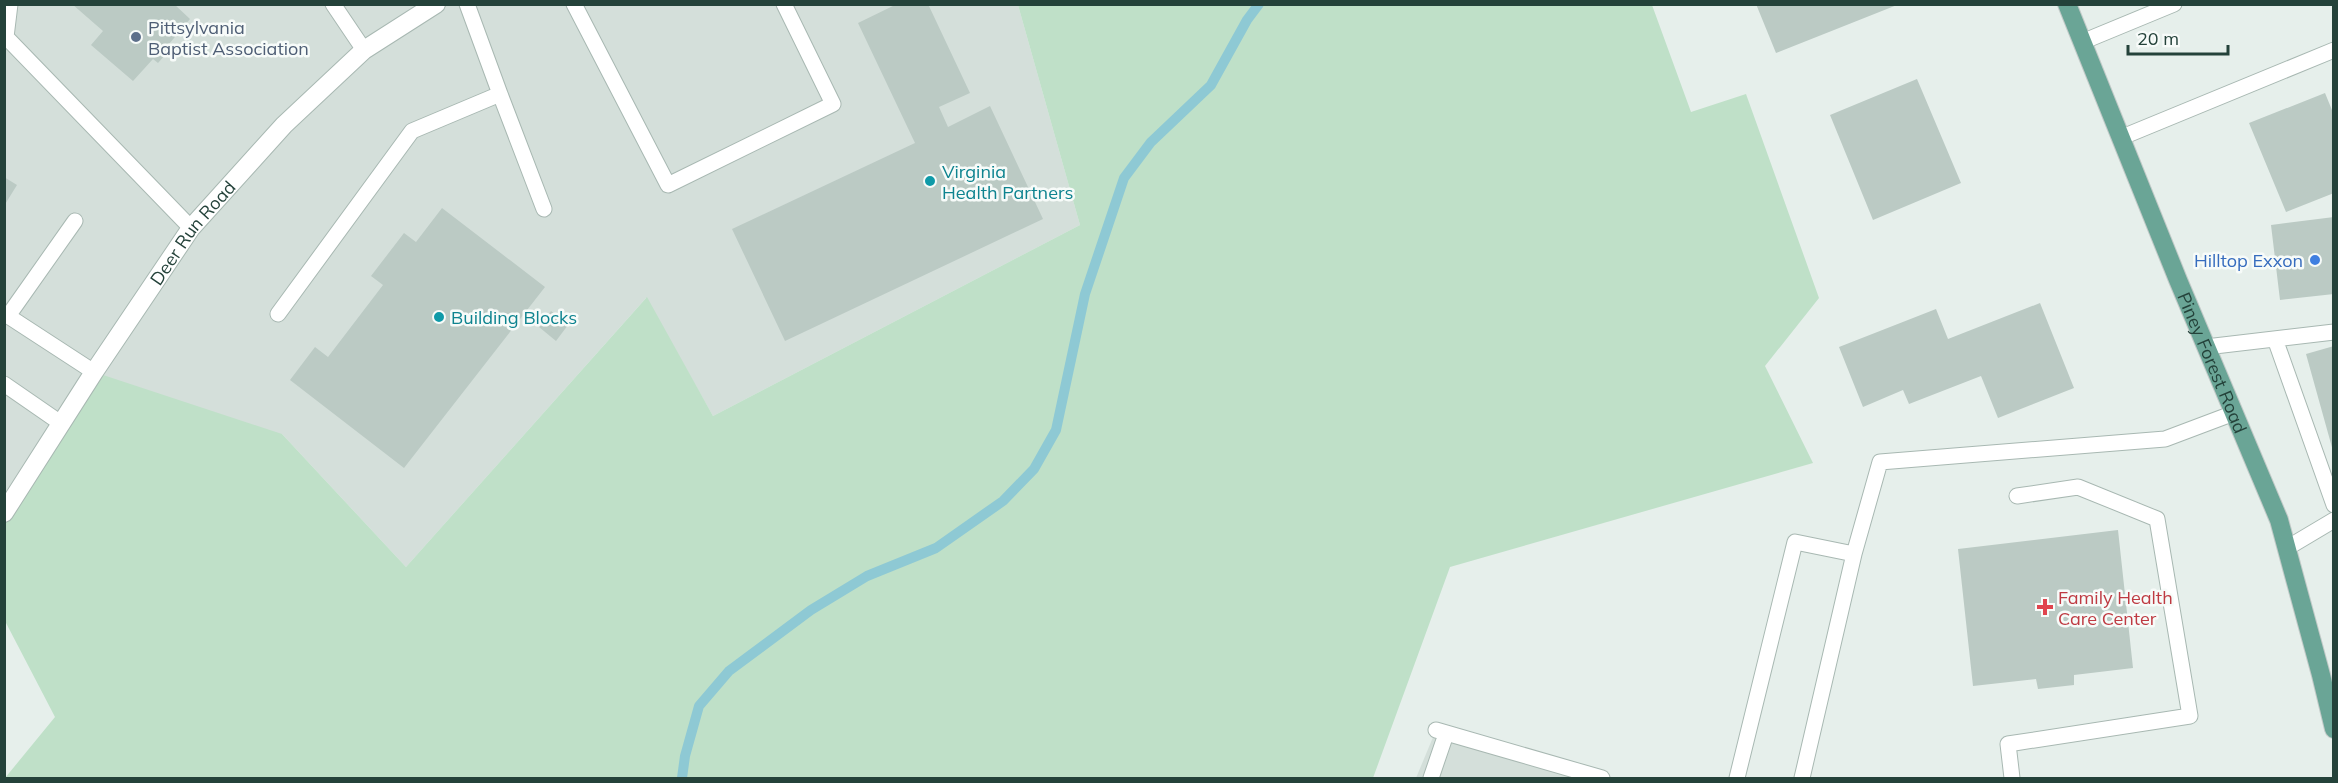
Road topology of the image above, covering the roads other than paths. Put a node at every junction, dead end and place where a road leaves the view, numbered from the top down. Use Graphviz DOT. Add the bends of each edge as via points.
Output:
graph roads {
  1 [pos="10,4"];
  2 [pos="333,4"];
  3 [pos="435,4"];
  4 [pos="467,4"];
  5 [pos="574,4"];
  6 [pos="784,4"];
  7 [pos="2067,4"];
  8 [pos="2174,4"];
  9 [pos="2082,42"];
  10 [pos="364,50"];
  11 [pos="2334,50"];
  12 [pos="500,94"];
  13 [pos="2120,138"];
  14 [pos="544,209"];
  15 [pos="75,221"];
  16 [pos="191,228"];
  17 [pos="278,314"];
  18 [pos="2334,332"];
  19 [pos="2275,339"];
  20 [pos="2206,347"];
  21 [pos="94,372"];
  22 [pos="4,384"];
  23 [pos="2234,412"];
  24 [pos="62,424"];
  25 [pos="2017,496"];
  26 [pos="2334,505"];
  27 [pos="4,513"];
  28 [pos="2334,520"];
  29 [pos="2287,548"];
  30 [pos="1854,554"];
  31 [pos="2334,729"];
  32 [pos="1431,778"];
  33 [pos="1602,778"];
  34 [pos="1737,778"];
  35 [pos="1802,778"];
  36 [pos="2012,778"];
  1 -- 16 [label="lane" via="6,37"];
  2 -- 10 [label="lane"];
  3 -- 10 [label="street, Deer Run Road"];
  4 -- 12 [label="lane"];
  5 -- 6 [label="lane" via="668,185 833,104"];
  7 -- 9 [label="main road, Piney Forest Road"];
  8 -- 9 [label="lane"];
  9 -- 13 [label="main road, Piney Forest Road"];
  10 -- 16 [label="street, Deer Run Road" via="284,125"];
  11 -- 13 [label="lane"];
  12 -- 14 [label="lane"];
  12 -- 17 [label="lane" via="412,131"];
  13 -- 20 [label="main road, Piney Forest Road"];
  15 -- 21 [label="lane" via="8,316"];
  16 -- 21 [label="street, Deer Run Road"];
  18 -- 19 [label="lane"];
  19 -- 20 [label="lane"];
  19 -- 26 [label="lane"];
  20 -- 23 [label="main road, Piney Forest Road"];
  21 -- 24 [label="street, Deer Run Road"];
  22 -- 24 [label="lane"];
  23 -- 29 [label="main road, Piney Forest Road"];
  23 -- 30 [label="lane" via="2165,439 1880,462"];
  24 -- 27 [label="street, Deer Run Road"];
  25 -- 36 [label="lane" via="2078,487 2157,519 2190,716 2008,744"];
  28 -- 29 [label="lane"];
  29 -- 31 [label="main road, Piney Forest Road"];
  30 -- 34 [label="lane" via="1795,542"];
  30 -- 35 [label="lane"];
  32 -- 33 [label="lane" via="1441,732"];
}
